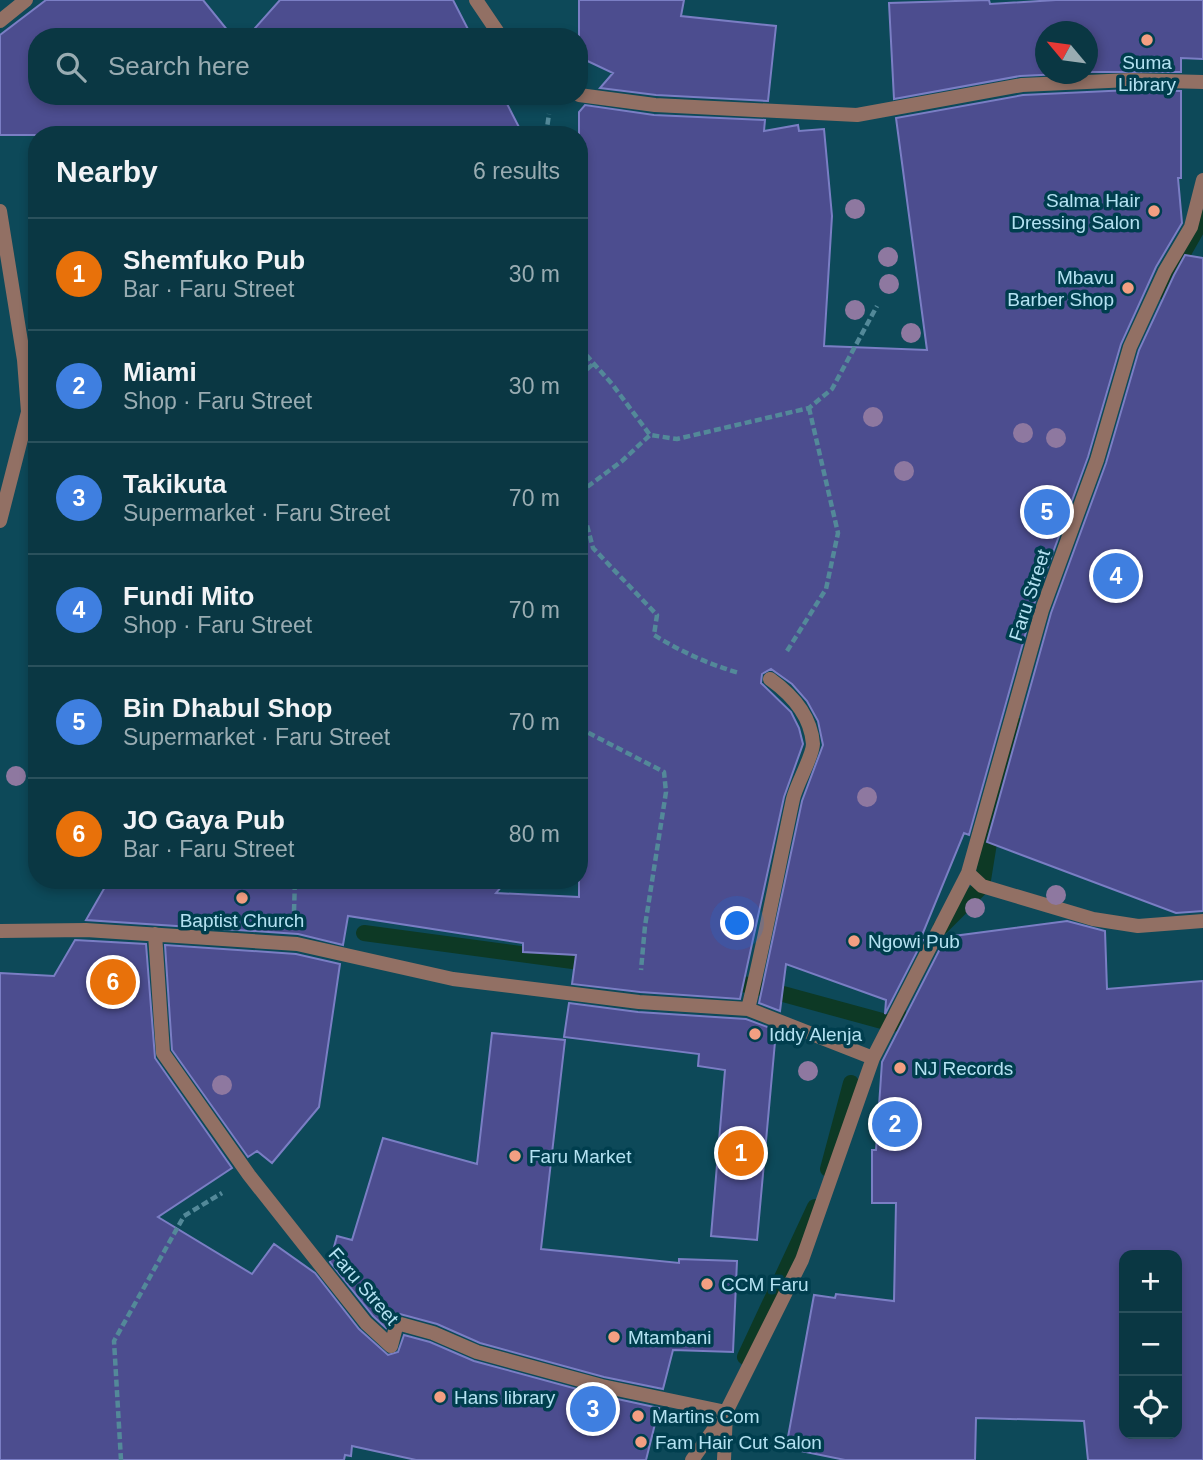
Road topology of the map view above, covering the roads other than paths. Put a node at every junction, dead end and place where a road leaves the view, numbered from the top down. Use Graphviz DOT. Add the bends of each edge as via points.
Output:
graph roads {
  1 [pos="26,0"];
  2 [pos="476,0"];
  3 [pos="0,21"];
  4 [pos="495,28"];
  5 [pos="1203,82"];
  6 [pos="588,96"];
  7 [pos="1203,180"];
  8 [pos="0,211"];
  9 [pos="0,521"];
  10 [pos="770,679"];
  11 [pos="968,873"];
  12 [pos="1203,921"];
  13 [pos="0,932"];
  14 [pos="155,934"];
  15 [pos="748,1009"];
  16 [pos="873,1058"];
  17 [pos="726,1412"];
  18 [pos="692,1460"];
  19 [pos="724,1460"];
  1 -- 3 [label="street"];
  2 -- 4 [label="street"];
  5 -- 6 [label="street" via="1022,85 857,115 655,105"];
  7 -- 11 [label="street, Faru Street" via="1191,227 1129,347 1097,460 1042,610"];
  8 -- 9 [label="street" via="28,412"];
  10 -- 15 [label="street" via="789,693 800,709 813,745 794,796"];
  11 -- 12 [label="street" via="982,886 1093,919 1138,926"];
  11 -- 16 [label="street, Faru Street"];
  13 -- 14 [label="street"];
  14 -- 15 [label="street" via="298,944 453,979 639,1002"];
  14 -- 17 [label="street, Faru Street" via="163,1053 249,1175 366,1323 391,1346 397,1324 433,1333 477,1353 602,1387"];
  15 -- 16 [label="street"];
  16 -- 17 [label="street, Faru Street" via="802,1260"];
  17 -- 18 [label="street, Faru Street"];
  17 -- 19 [label="street, Faru Street"];
}
